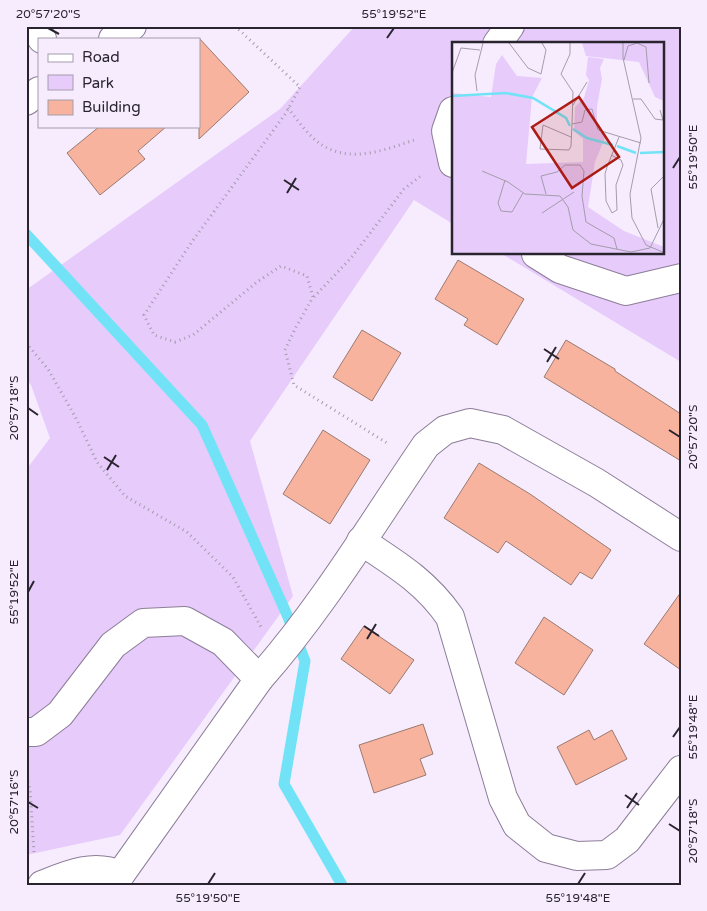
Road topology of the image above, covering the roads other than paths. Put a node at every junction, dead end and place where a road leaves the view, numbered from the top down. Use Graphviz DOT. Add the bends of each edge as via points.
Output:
graph roads {
  1 [pos="33,26"];
  2 [pos="132,26"];
  3 [pos="510,26"];
  4 [pos="41,38"];
  5 [pos="115,38"];
  6 [pos="498,42"];
  7 [pos="38,93"];
  8 [pos="26,101"];
  9 [pos="538,255"];
  10 [pos="681,278"];
  11 [pos="681,537"];
  12 [pos="361,541"];
  13 [pos="259,679"];
  14 [pos="26,732"];
  15 [pos="681,770"];
  16 [pos="116,880"];
  17 [pos="42,885"];
  1 -- 4 [label="street"];
  2 -- 5 [label="street"];
  3 -- 6 [label="street"];
  7 -- 8 [label="street"];
  9 -- 10 [label="street" via="560,269 626,291"];
  11 -- 12 [label="street" via="597,483 503,430 470,423 445,430 426,445"];
  12 -- 13 [label="street"];
  12 -- 15 [label="street" via="416,578 450,617 503,798 517,825 546,848 577,856 608,855 628,840"];
  13 -- 14 [label="street" via="223,642 185,621 143,622 113,645 60,714 36,732"];
  13 -- 16 [label="street"];
  16 -- 17 [label="street" via="108,869 92,869"];
}
